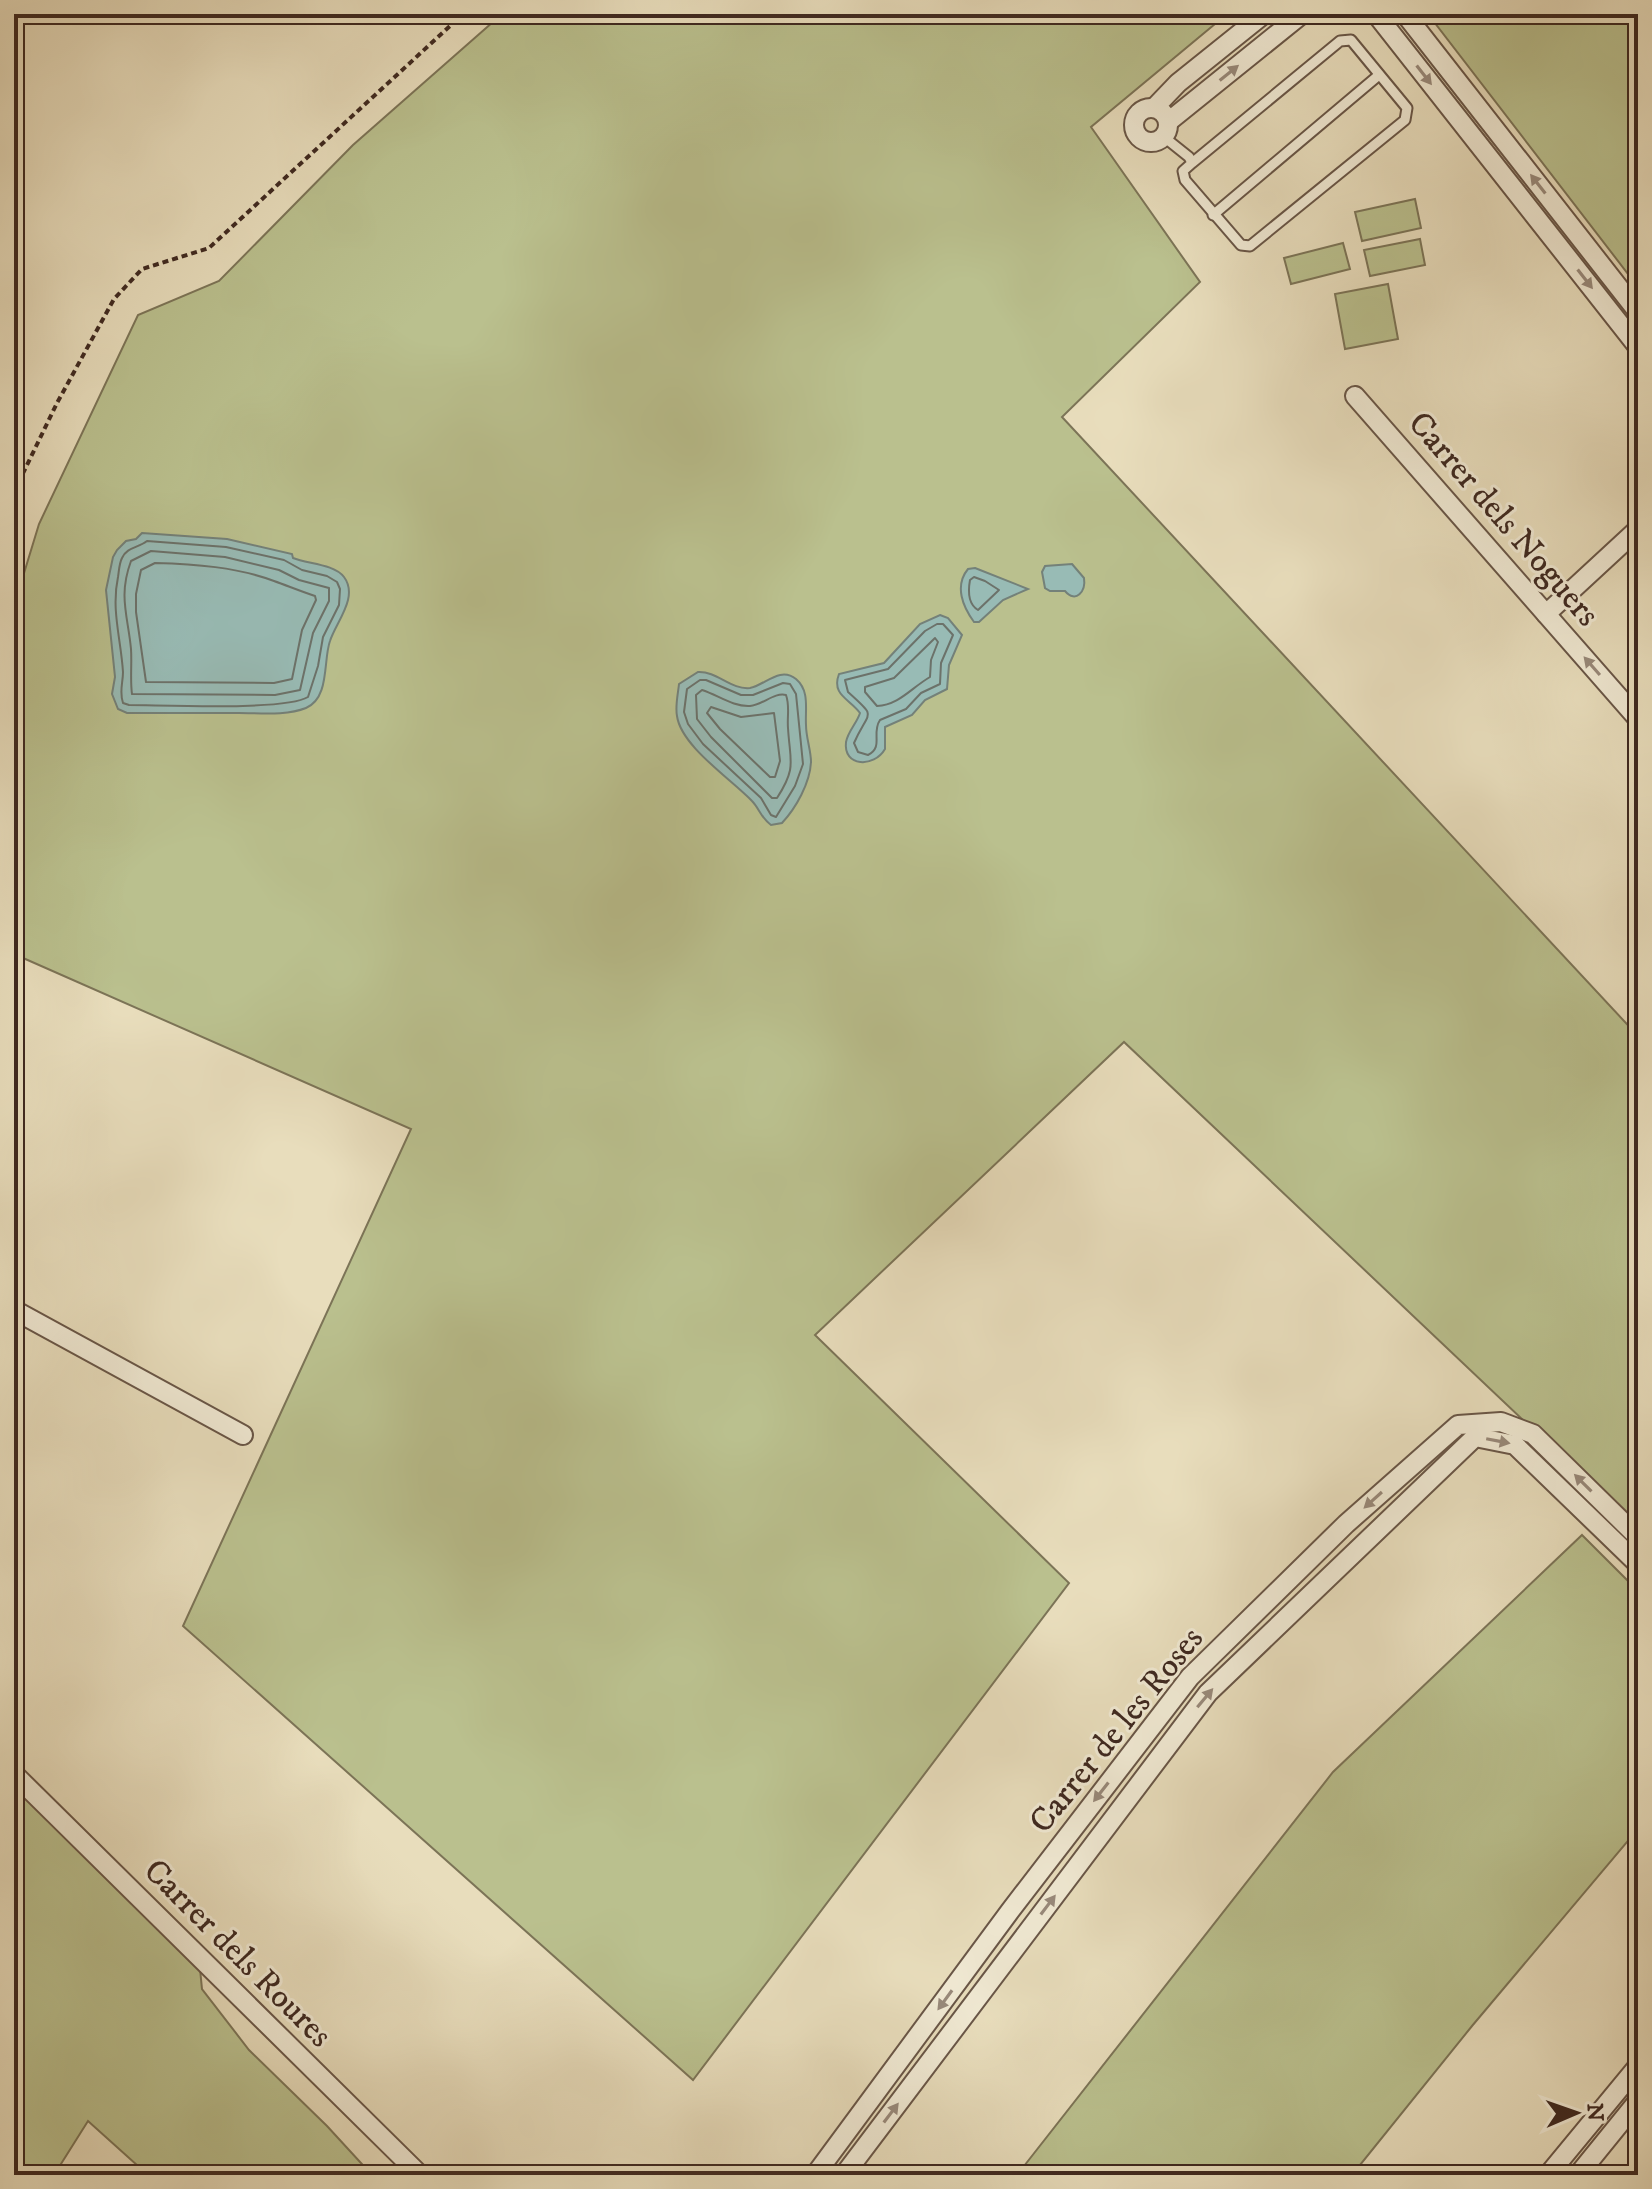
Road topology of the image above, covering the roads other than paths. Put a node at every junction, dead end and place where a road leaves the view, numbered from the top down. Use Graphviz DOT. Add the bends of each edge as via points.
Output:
graph roads {
  1 [pos="1264,14"];
  2 [pos="1302,14"];
  3 [pos="1376,14"];
  4 [pos="1405,14"];
  5 [pos="1379,75"];
  6 [pos="1155,107"];
  7 [pos="1166,129"];
  8 [pos="1192,163"];
  9 [pos="1213,215"];
  10 [pos="1638,312"];
  11 [pos="1638,347"];
  12 [pos="1355,396"];
  13 [pos="1638,529"];
  14 [pos="1546,614"];
  15 [pos="1638,719"];
  16 [pos="14,1310"];
  17 [pos="243,1435"];
  18 [pos="1638,1537"];
  19 [pos="1638,1564"];
  20 [pos="14,1774"];
  21 [pos="1638,2066"];
  22 [pos="1638,2101"];
  23 [pos="420,2175"];
  24 [pos="815,2175"];
  25 [pos="844,2175"];
  26 [pos="1548,2175"];
  27 [pos="1578,2175"];
  1 -- 6 [label="street"];
  7 -- 2 [label="street, one-way"];
  3 -- 11 [label="street, one-way"];
  10 -- 4 [label="street, one-way"];
  5 -- 8 [label="lane" via="1351,40 1340,41"];
  5 -- 9 [label="lane"];
  5 -- 9 [label="lane" via="1407,108 1405,120 1250,246 1241,245"];
  6 -- 7 [label="street" via="1165,114"];
  6 -- 7 [label="street" via="1140,111 1133,126 1139,138 1153,142"];
  7 -- 8 [label="lane"];
  8 -- 9 [label="lane" via="1183,171 1185,180"];
  12 -- 14 [label="street, Carrer dels Noguers"];
  13 -- 14 [label="street"];
  15 -- 14 [label="street, Carrer dels Noguers, one-way"];
  16 -- 17 [label="street"];
  18 -- 24 [label="street, Carrer de les Roses, one-way" via="1533,1434 1501,1422 1458,1425 1346,1524 1190,1677"];
  25 -- 19 [label="street, Carrer de les Roses, one-way" via="1208,1693 1475,1437 1515,1445"];
  20 -- 23 [label="street, Carrer dels Roures"];
  21 -- 26 [label="street"];
  22 -- 27 [label="street"];
}
